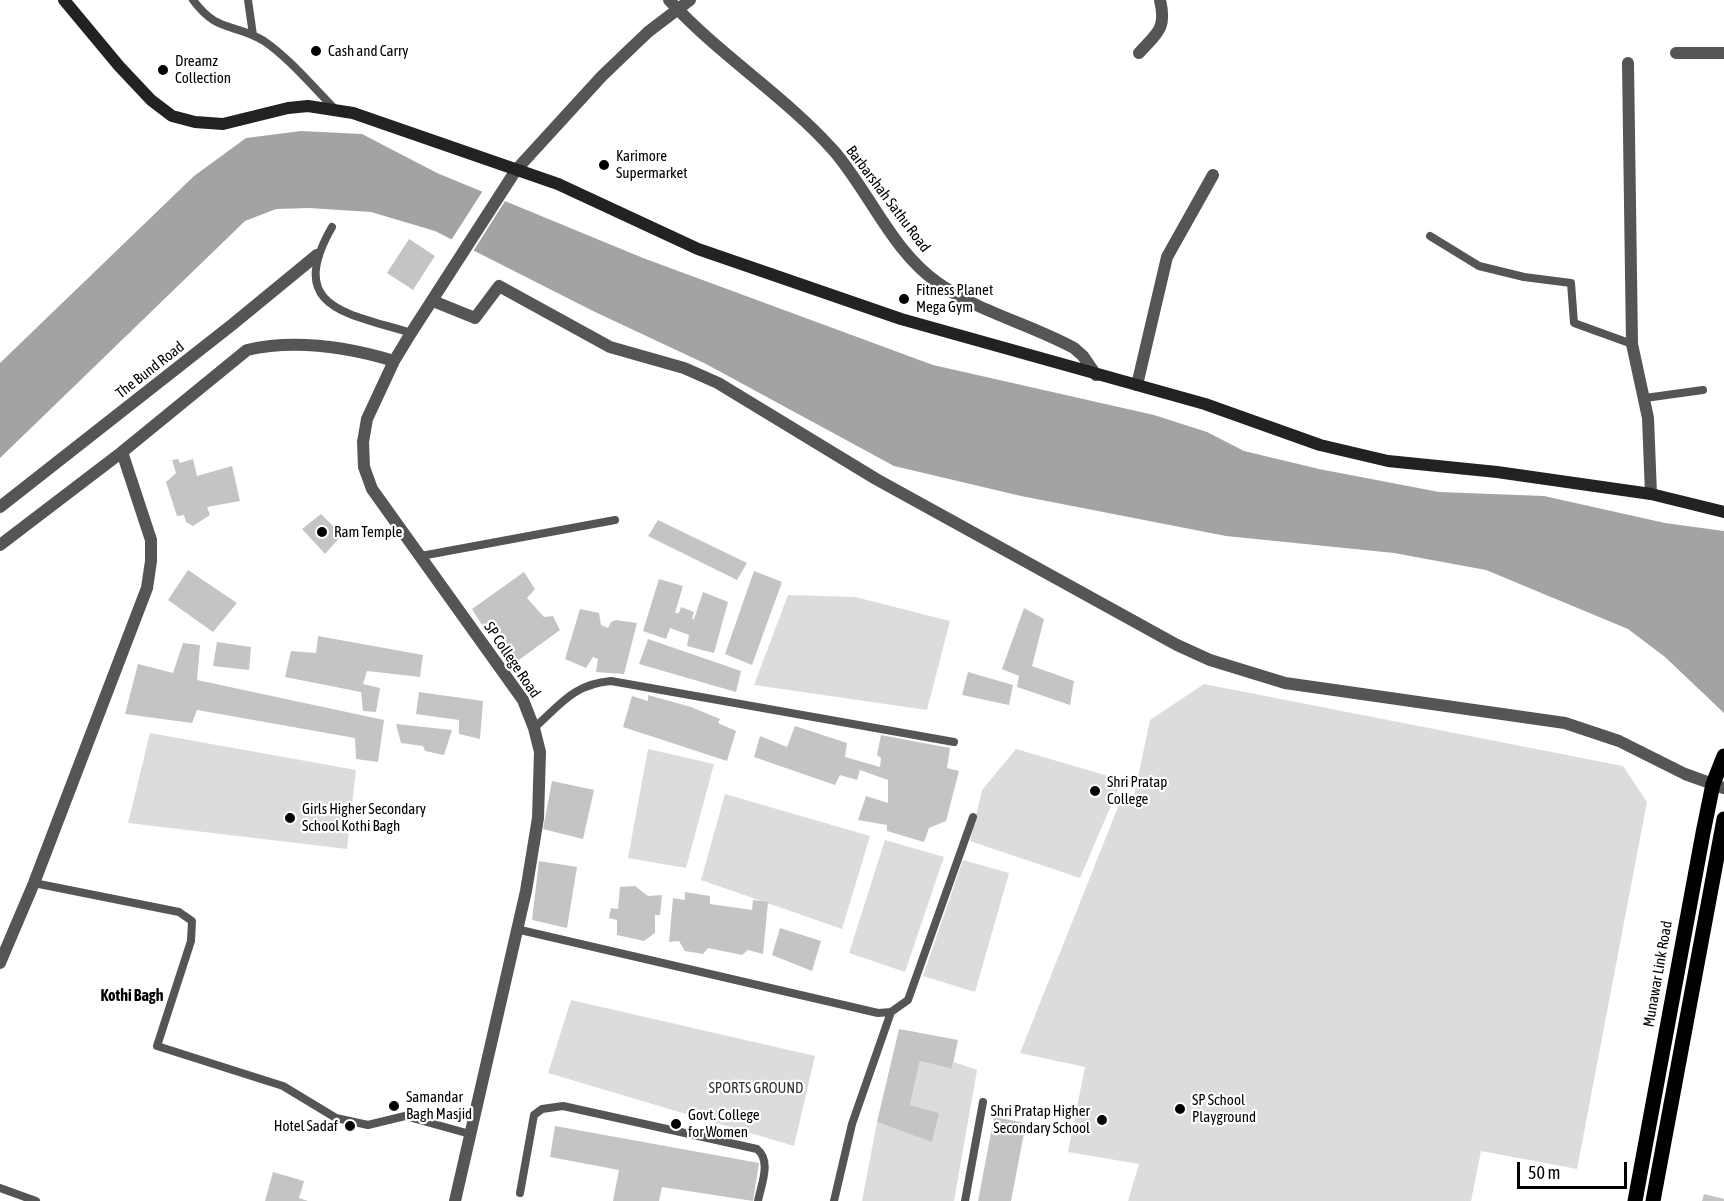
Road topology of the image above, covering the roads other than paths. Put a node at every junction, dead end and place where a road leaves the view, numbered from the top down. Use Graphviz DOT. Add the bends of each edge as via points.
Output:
graph roads {
  1 [pos="64,0"];
  2 [pos="193,0"];
  3 [pos="248,0"];
  4 [pos="690,0"];
  5 [pos="1160,0"];
  6 [pos="673,4"];
  7 [pos="253,35"];
  8 [pos="1138,53"];
  9 [pos="1676,53"];
  10 [pos="1724,53"];
  11 [pos="1628,63"];
  12 [pos="335,109"];
  13 [pos="516,170"];
  14 [pos="1213,175"];
  15 [pos="332,227"];
  16 [pos="1431,236"];
  17 [pos="317,255"];
  18 [pos="434,301"];
  19 [pos="411,333"];
  20 [pos="1632,344"];
  21 [pos="394,361"];
  22 [pos="1096,375"];
  23 [pos="1137,385"];
  24 [pos="1703,390"];
  25 [pos="1645,398"];
  26 [pos="122,452"];
  27 [pos="1651,494"];
  28 [pos="0,507"];
  29 [pos="1724,512"];
  30 [pos="615,520"];
  31 [pos="0,545"];
  32 [pos="421,556"];
  33 [pos="534,728"];
  34 [pos="954,742"];
  35 [pos="1724,756"];
  36 [pos="1718,786"];
  37 [pos="973,817"];
  38 [pos="1724,819"];
  39 [pos="34,883"];
  40 [pos="516,929"];
  41 [pos="0,963"];
  42 [pos="891,1012"];
  43 [pos="983,1102"];
  44 [pos="470,1134"];
  45 [pos="0,1188"];
  46 [pos="520,1193"];
  47 [pos="36,1201"];
  48 [pos="455,1201"];
  49 [pos="758,1201"];
  50 [pos="834,1201"];
  51 [pos="965,1201"];
  52 [pos="1635,1201"];
  53 [pos="1653,1201"];
  1 -- 12 [label="main road" via="119,66 172,116 223,124 288,108"];
  2 -- 7 [label="lane" via="217,24"];
  3 -- 7 [label="lane"];
  4 -- 6 [label="street, SP College Road"];
  5 -- 8 [label="street" via="1164,20 1161,28"];
  6 -- 13 [label="street, SP College Road"];
  6 -- 22 [label="street, Barbarshah Sathu Road" via="833,150 922,270 957,296 1074,348"];
  7 -- 12 [label="lane" via="276,50"];
  9 -- 10 [label="street"];
  11 -- 20 [label="street"];
  12 -- 13 [label="main road"];
  13 -- 18 [label="street, SP College Road"];
  13 -- 22 [label="main road" via="580,193 698,249 901,319"];
  14 -- 23 [label="street" via="1167,257"];
  15 -- 17 [label="lane"];
  16 -- 20 [label="lane" via="1479,266 1571,283 1574,323"];
  17 -- 19 [label="lane" via="317,285 326,303"];
  17 -- 28 [label="street, The Bund Road"];
  18 -- 19 [label="street, SP College Road"];
  18 -- 36 [label="street" via="475,318 499,286 610,347 702,375 954,523 1210,660 1284,683 1565,723 1619,741"];
  19 -- 21 [label="street, SP College Road"];
  20 -- 25 [label="street"];
  21 -- 26 [label="street" via="324,347 271,344 247,350"];
  21 -- 32 [label="street, SP College Road" via="367,419 364,467 372,489"];
  22 -- 23 [label="main road"];
  23 -- 27 [label="main road" via="1205,404 1320,445 1388,461"];
  24 -- 25 [label="lane"];
  25 -- 27 [label="street"];
  26 -- 31 [label="street"];
  26 -- 39 [label="street" via="151,540 147,588"];
  27 -- 29 [label="main road"];
  30 -- 32 [label="lane"];
  32 -- 33 [label="street, SP College Road" via="523,700"];
  33 -- 34 [label="lane" via="575,691 591,682 611,681"];
  33 -- 40 [label="street, SP College Road" via="540,752 538,818"];
  35 -- 36 [label="main road, Munawar Link Road"];
  36 -- 52 [label="main road, Munawar Link Road"];
  37 -- 42 [label="lane" via="908,1000"];
  38 -- 53 [label="main road"];
  39 -- 41 [label="street"];
  39 -- 44 [label="lane" via="179,912 192,921 191,941 157,1046 283,1086 336,1118 368,1125 405,1116"];
  40 -- 42 [label="lane" via="878,1013"];
  40 -- 44 [label="street, SP College Road"];
  42 -- 50 [label="lane" via="852,1124"];
  43 -- 51 [label="lane"];
  44 -- 48 [label="street, SP College Road"];
  45 -- 47 [label="lane"];
  46 -- 49 [label="lane" via="534,1115 542,1109 563,1106 757,1149 765,1167"];
}
